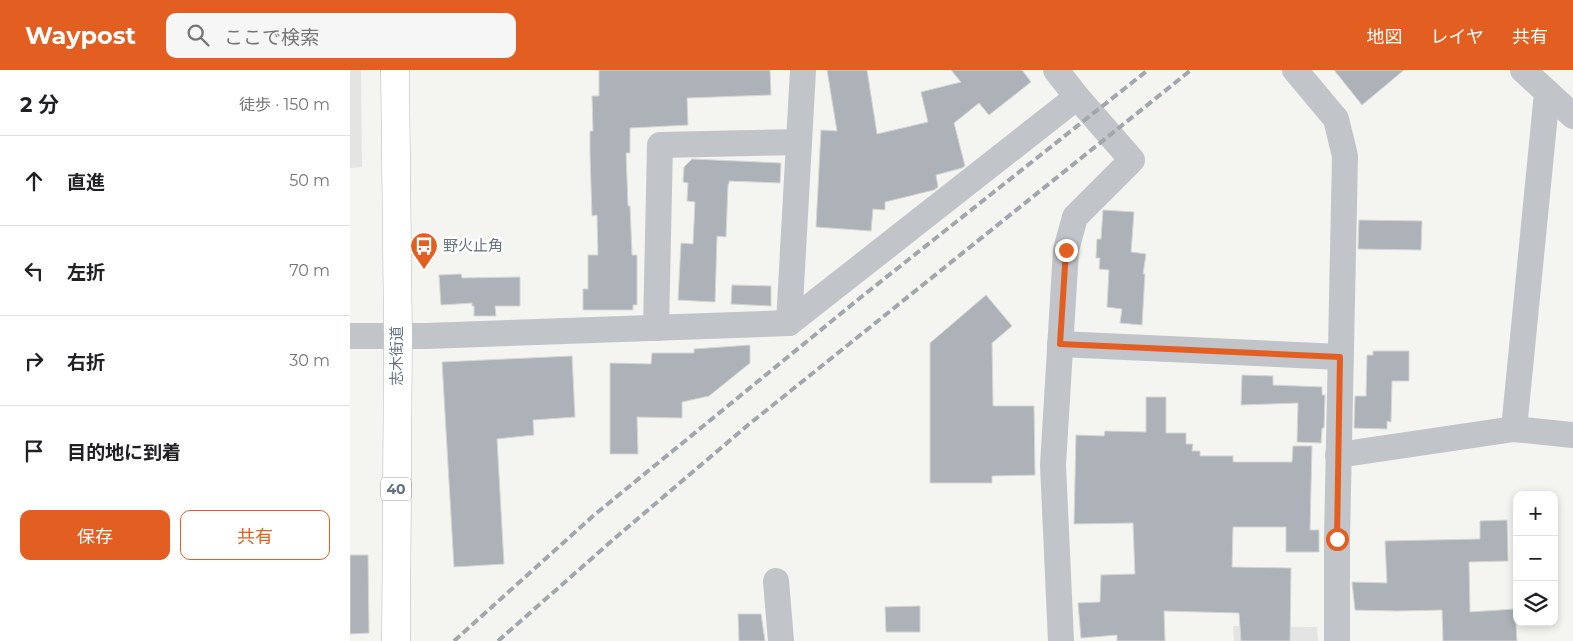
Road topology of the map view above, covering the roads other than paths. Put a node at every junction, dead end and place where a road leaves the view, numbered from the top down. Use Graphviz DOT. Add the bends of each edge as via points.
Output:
graph roads {
  1 [pos="395,70"];
  2 [pos="803,70"];
  3 [pos="1056,70"];
  4 [pos="1295,70"];
  5 [pos="1523,70"];
  6 [pos="1547,93"];
  7 [pos="1077,97"];
  8 [pos="1573,116"];
  9 [pos="799,142"];
  10 [pos="789,323"];
  11 [pos="656,328"];
  12 [pos="350,336"];
  13 [pos="398,336"];
  14 [pos="1060,344"];
  15 [pos="1340,357"];
  16 [pos="1514,429"];
  17 [pos="1573,435"];
  18 [pos="1338,455"];
  19 [pos="776,581"];
  20 [pos="396,641"];
  21 [pos="781,641"];
  22 [pos="1061,641"];
  23 [pos="1337,641"];
  1 -- 13 [label="main road, 志木街道 / 40"];
  2 -- 9 [label="street"];
  3 -- 7 [label="street"];
  4 -- 15 [label="street" via="1336,119 1345,156"];
  5 -- 6 [label="street"];
  6 -- 8 [label="street"];
  6 -- 16 [label="street"];
  7 -- 10 [label="street"];
  7 -- 14 [label="street" via="1132,160 1075,217 1066,250"];
  9 -- 10 [label="street"];
  9 -- 11 [label="street" via="660,145"];
  10 -- 11 [label="street"];
  11 -- 13 [label="street"];
  12 -- 13 [label="street"];
  13 -- 20 [label="main road, 志木街道 / 40"];
  14 -- 15 [label="street"];
  14 -- 22 [label="street" via="1053,466"];
  15 -- 18 [label="street"];
  16 -- 17 [label="street"];
  16 -- 18 [label="street"];
  18 -- 23 [label="street"];
  19 -- 21 [label="street"];
}
